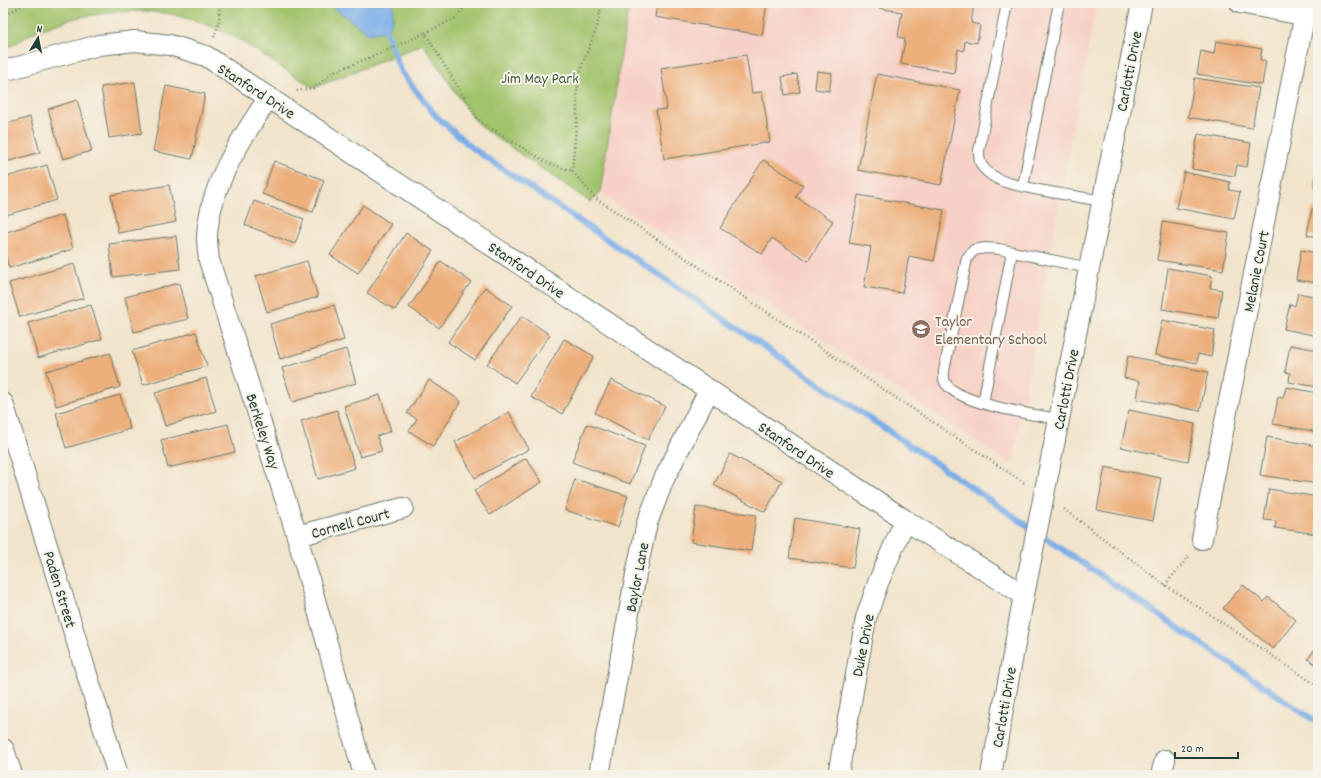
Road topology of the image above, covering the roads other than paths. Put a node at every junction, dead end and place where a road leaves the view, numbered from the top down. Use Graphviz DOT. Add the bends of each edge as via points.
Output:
graph roads {
  1 [pos="1007,3"];
  2 [pos="1060,3"];
  3 [pos="1142,3"];
  4 [pos="1240,3"];
  5 [pos="1310,12"];
  6 [pos="3,71"];
  7 [pos="269,97"];
  8 [pos="1023,186"];
  9 [pos="1103,201"];
  10 [pos="1012,252"];
  11 [pos="1089,268"];
  12 [pos="708,390"];
  13 [pos="3,403"];
  14 [pos="983,403"];
  15 [pos="1059,419"];
  16 [pos="402,508"];
  17 [pos="905,520"];
  18 [pos="297,536"];
  19 [pos="1202,539"];
  20 [pos="1024,595"];
  21 [pos="3,750"];
  22 [pos="11,775"];
  23 [pos="118,775"];
  24 [pos="364,775"];
  25 [pos="600,775"];
  26 [pos="838,775"];
  27 [pos="991,775"];
  1 -- 8 [label="lane" via="979,151 982,166 992,175"];
  2 -- 8 [label="lane"];
  3 -- 9 [label="street, Carlotti Drive"];
  4 -- 5 [label="street"];
  5 -- 19 [label="street, Melanie Court"];
  6 -- 7 [label="street, Stanford Drive" via="99,45 135,41 170,45 206,56"];
  7 -- 12 [label="street, Stanford Drive"];
  7 -- 18 [label="street, Berkeley Way" via="222,175 212,204 207,237 209,260"];
  8 -- 9 [label="lane"];
  9 -- 11 [label="street, Carlotti Drive"];
  10 -- 11 [label="lane"];
  10 -- 14 [label="lane"];
  10 -- 14 [label="lane" via="986,248 974,250 967,258 944,371 944,380 950,388"];
  11 -- 15 [label="street, Carlotti Drive"];
  12 -- 17 [label="street, Stanford Drive"];
  12 -- 25 [label="street, Baylor Lane" via="664,479 647,523"];
  13 -- 23 [label="street, Paden Street"];
  14 -- 15 [label="lane" via="995,408"];
  15 -- 20 [label="street, Carlotti Drive"];
  16 -- 18 [label="street, Cornell Court"];
  17 -- 20 [label="street, Stanford Drive"];
  17 -- 26 [label="street, Duke Drive" via="866,618"];
  18 -- 24 [label="street, Berkeley Way"];
  20 -- 27 [label="street, Carlotti Drive"];
  21 -- 22 [label="highway"];
}
